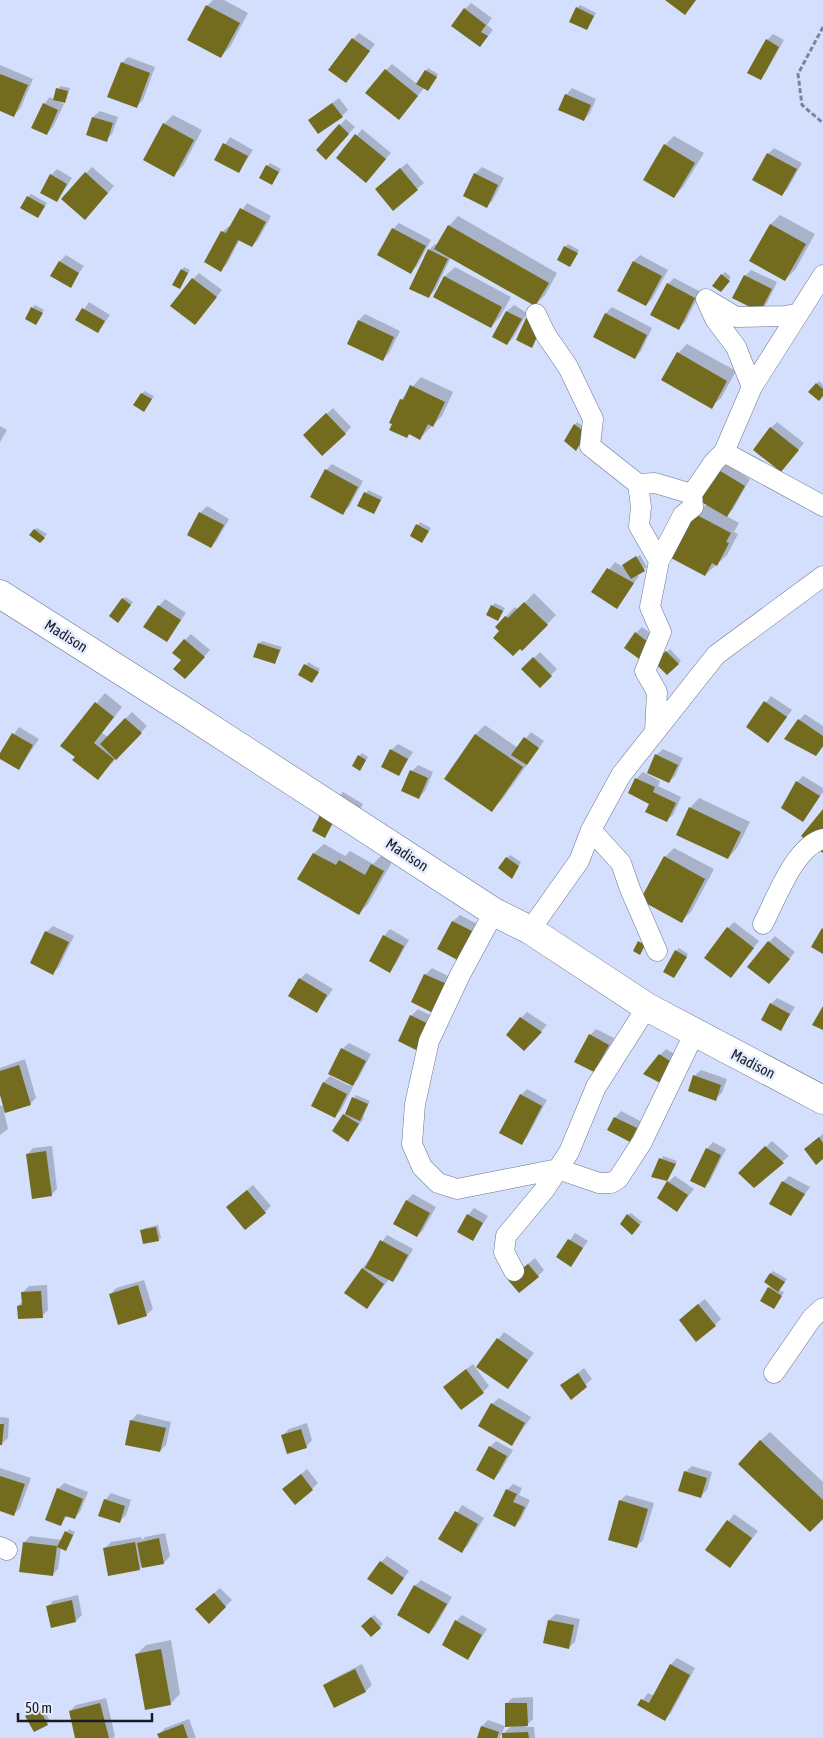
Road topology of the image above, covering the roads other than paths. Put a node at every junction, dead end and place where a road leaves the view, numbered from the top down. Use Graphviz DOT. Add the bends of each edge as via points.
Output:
graph roads {
  1 [pos="823,275"];
  2 [pos="536,314"];
  3 [pos="798,314"];
  4 [pos="752,387"];
  5 [pos="724,452"];
  6 [pos="638,484"];
  7 [pos="692,494"];
  8 [pos="823,506"];
  9 [pos="659,561"];
  10 [pos="823,576"];
  11 [pos="0,594"];
  12 [pos="655,732"];
  13 [pos="591,830"];
  14 [pos="823,839"];
  15 [pos="494,912"];
  16 [pos="763,924"];
  17 [pos="530,930"];
  18 [pos="657,951"];
  19 [pos="647,1007"];
  20 [pos="694,1034"];
  21 [pos="823,1100"];
  22 [pos="558,1169"];
  23 [pos="514,1271"];
  24 [pos="823,1308"];
  25 [pos="774,1373"];
  1 -- 3 [label="street"];
  2 -- 6 [label="street" via="568,367 593,419 590,446"];
  3 -- 4 [label="street"];
  3 -- 4 [label="street" via="736,317 706,299 715,319 736,347"];
  4 -- 5 [label="street"];
  5 -- 7 [label="street"];
  5 -- 8 [label="street"];
  6 -- 7 [label="street" via="655,483"];
  6 -- 9 [label="street" via="639,526"];
  7 -- 9 [label="street" via="693,507 683,515"];
  9 -- 12 [label="street" via="650,607 661,632 645,671 657,692"];
  10 -- 12 [label="street" via="716,655"];
  11 -- 15 [label="street, Madison"];
  12 -- 13 [label="street" via="621,775"];
  13 -- 17 [label="street" via="579,861"];
  13 -- 18 [label="street" via="621,863"];
  14 -- 16 [label="street" via="813,842 799,856"];
  15 -- 17 [label="street, Madison"];
  15 -- 22 [label="street" via="429,1041 415,1104 412,1144 422,1167 438,1182 457,1189"];
  17 -- 19 [label="street, Madison"];
  19 -- 20 [label="street, Madison"];
  19 -- 22 [label="street" via="596,1087 569,1152"];
  20 -- 21 [label="street, Madison"];
  20 -- 22 [label="street" via="660,1108 618,1179 599,1183"];
  22 -- 23 [label="street" via="506,1236 504,1252"];
  24 -- 25 [label="street" via="812,1318"];
}
